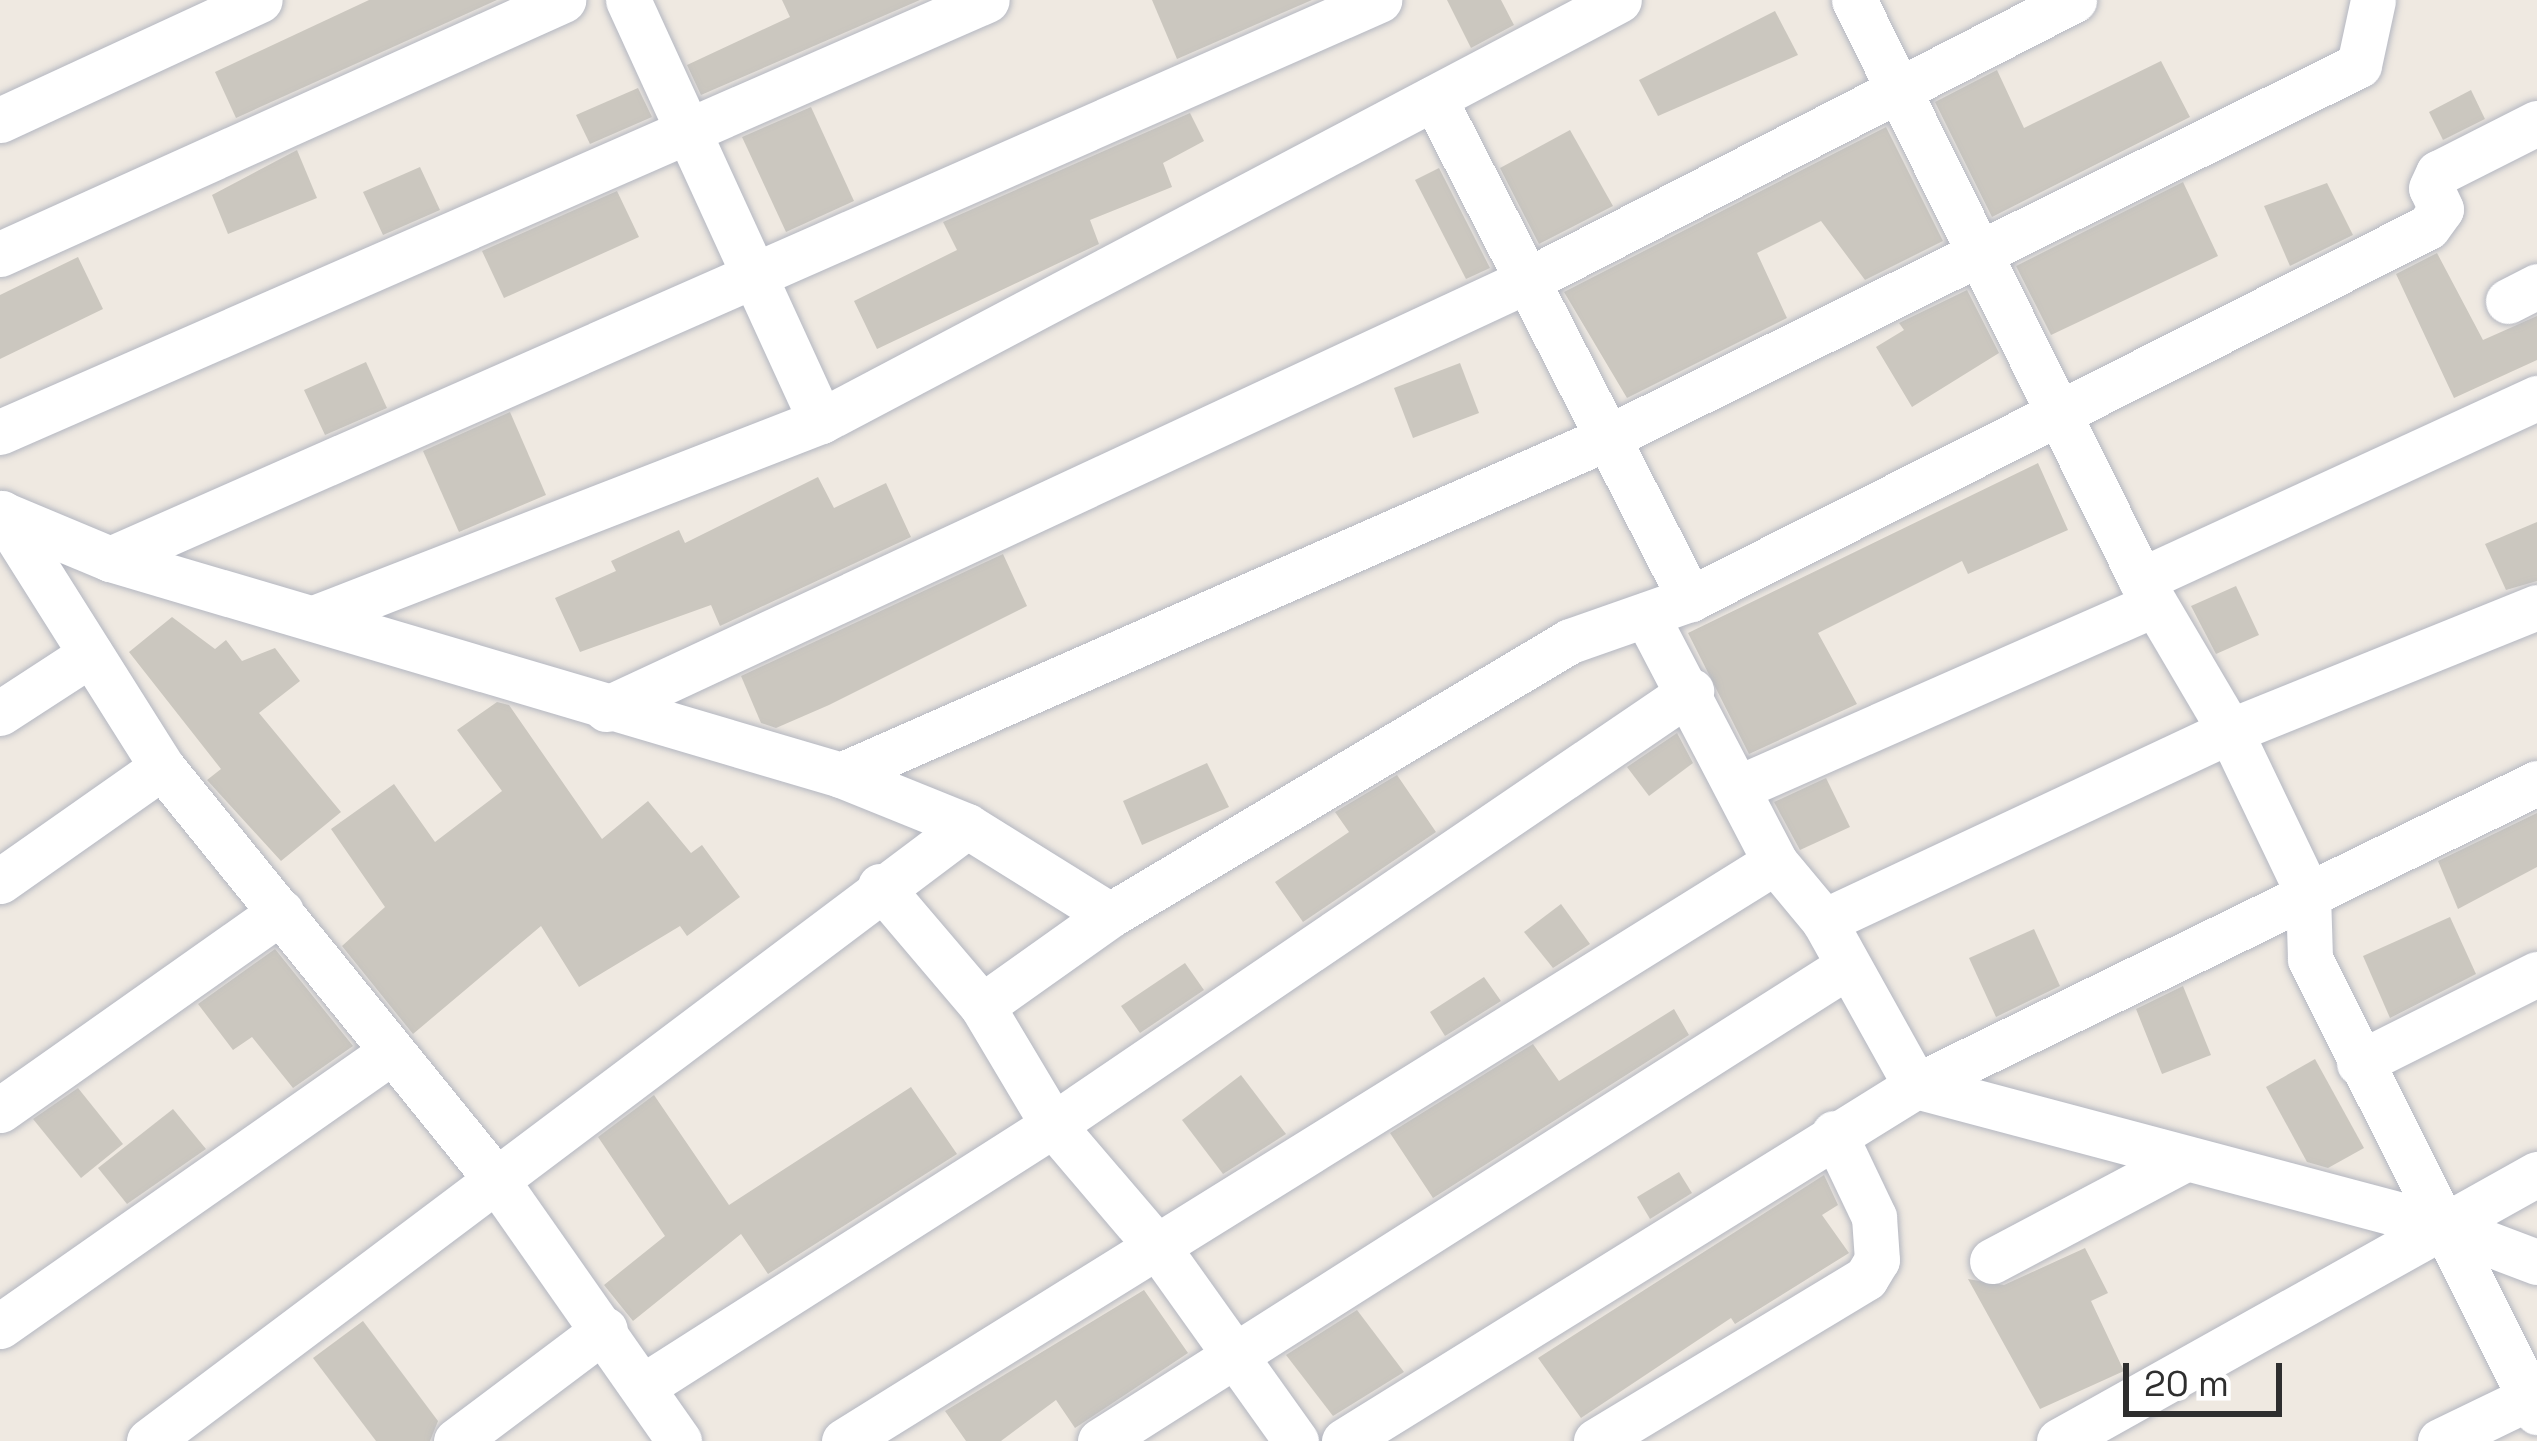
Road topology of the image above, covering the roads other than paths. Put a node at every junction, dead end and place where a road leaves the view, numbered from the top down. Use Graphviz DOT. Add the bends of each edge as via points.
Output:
graph roads {
  1 [pos="260,0"];
  2 [pos="563,0"];
  3 [pos="628,0"];
  4 [pos="988,0"];
  5 [pos="1379,0"];
  6 [pos="1618,0"];
  7 [pos="1854,0"];
  8 [pos="2074,0"];
  9 [pos="2373,0"];
  10 [pos="1890,87"];
  11 [pos="1434,98"];
  12 [pos="0,120"];
  13 [pos="2537,124"];
  14 [pos="683,135"];
  15 [pos="1978,247"];
  16 [pos="0,254"];
  17 [pos="751,273"];
  18 [pos="1526,281"];
  19 [pos="2537,398"];
  20 [pos="2055,408"];
  21 [pos="820,421"];
  22 [pos="0,432"];
  23 [pos="1609,436"];
  24 [pos="1,513"];
  25 [pos="110,560"];
  26 [pos="2147,592"];
  27 [pos="1690,599"];
  28 [pos="2537,607"];
  29 [pos="1646,615"];
  30 [pos="319,616"];
  31 [pos="91,654"];
  32 [pos="1691,691"];
  33 [pos="606,709"];
  34 [pos="0,713"];
  35 [pos="2230,731"];
  36 [pos="162,767"];
  37 [pos="841,775"];
  38 [pos="2537,783"];
  39 [pos="1741,788"];
  40 [pos="967,826"];
  41 [pos="1775,862"];
  42 [pos="0,881"];
  43 [pos="880,886"];
  44 [pos="2308,894"];
  45 [pos="280,912"];
  46 [pos="1110,915"];
  47 [pos="1824,921"];
  48 [pos="1846,967"];
  49 [pos="2537,974"];
  50 [pos="982,1006"];
  51 [pos="392,1052"];
  52 [pos="2360,1063"];
  53 [pos="1916,1086"];
  54 [pos="0,1110"];
  55 [pos="1053,1125"];
  56 [pos="1834,1133"];
  57 [pos="2186,1159"];
  58 [pos="2537,1174"];
  59 [pos="495,1178"];
  60 [pos="2439,1225"];
  61 [pos="1159,1249"];
  62 [pos="1992,1261"];
  63 [pos="2537,1262"];
  64 [pos="0,1326"];
  65 [pos="605,1329"];
  66 [pos="1234,1357"];
  67 [pos="642,1387"];
  68 [pos="2533,1405"];
  69 [pos="149,1441"];
  70 [pos="456,1441"];
  71 [pos="679,1441"];
  72 [pos="844,1441"];
  73 [pos="1100,1441"];
  74 [pos="1296,1441"];
  75 [pos="1344,1441"];
  76 [pos="1596,1441"];
  77 [pos="2059,1441"];
  78 [pos="2440,1441"];
  1 -- 12 [label="street"];
  2 -- 16 [label="street"];
  3 -- 14 [label="street"];
  4 -- 14 [label="street"];
  5 -- 17 [label="street"];
  6 -- 11 [label="street"];
  7 -- 10 [label="street"];
  8 -- 10 [label="street"];
  9 -- 15 [label="street" via="2359,65"];
  10 -- 15 [label="street"];
  10 -- 18 [label="street"];
  11 -- 18 [label="street"];
  11 -- 21 [label="street"];
  13 -- 20 [label="street" via="2438,173 2431,188 2441,209 2428,227"];
  14 -- 17 [label="street"];
  14 -- 22 [label="street"];
  15 -- 20 [label="street"];
  15 -- 23 [label="street"];
  17 -- 21 [label="street"];
  17 -- 25 [label="street"];
  18 -- 23 [label="street"];
  18 -- 33 [label="street"];
  19 -- 26 [label="street"];
  20 -- 26 [label="street"];
  20 -- 27 [label="street"];
  21 -- 30 [label="street"];
  23 -- 27 [label="street"];
  23 -- 37 [label="street"];
  24 -- 25 [label="street"];
  24 -- 31 [label="street"];
  25 -- 30 [label="street"];
  26 -- 35 [label="street"];
  26 -- 39 [label="street"];
  27 -- 29 [label="street"];
  28 -- 35 [label="street"];
  29 -- 32 [label="street"];
  29 -- 46 [label="street" via="1570,641"];
  30 -- 33 [label="street"];
  31 -- 34 [label="street"];
  31 -- 36 [label="street"];
  32 -- 39 [label="street"];
  32 -- 55 [label="street"];
  33 -- 37 [label="street"];
  35 -- 44 [label="street"];
  35 -- 47 [label="street"];
  36 -- 42 [label="street"];
  36 -- 45 [label="street"];
  37 -- 40 [label="street"];
  38 -- 44 [label="street"];
  39 -- 41 [label="street"];
  40 -- 43 [label="street"];
  40 -- 46 [label="street"];
  41 -- 47 [label="street"];
  41 -- 61 [label="street"];
  43 -- 50 [label="street"];
  43 -- 59 [label="street"];
  44 -- 52 [label="street" via="2309,958"];
  44 -- 53 [label="street"];
  45 -- 51 [label="street"];
  45 -- 54 [label="street"];
  46 -- 50 [label="street"];
  47 -- 48 [label="street"];
  48 -- 53 [label="street"];
  48 -- 66 [label="street"];
  49 -- 52 [label="street"];
  50 -- 55 [label="street"];
  51 -- 59 [label="street"];
  51 -- 64 [label="street"];
  52 -- 60 [label="street"];
  53 -- 56 [label="street"];
  53 -- 57 [label="street"];
  55 -- 61 [label="street"];
  55 -- 67 [label="street"];
  56 -- 75 [label="street"];
  56 -- 76 [label="street" via="1874,1217 1877,1260 1866,1278"];
  57 -- 60 [label="street"];
  57 -- 62 [label="street"];
  58 -- 60 [label="street"];
  59 -- 65 [label="street"];
  59 -- 69 [label="street"];
  60 -- 63 [label="street"];
  60 -- 68 [label="street"];
  60 -- 77 [label="street"];
  61 -- 66 [label="street"];
  61 -- 72 [label="street"];
  65 -- 67 [label="street"];
  65 -- 70 [label="street"];
  66 -- 73 [label="street"];
  66 -- 74 [label="street"];
  67 -- 71 [label="street"];
  68 -- 78 [label="street"];
}
